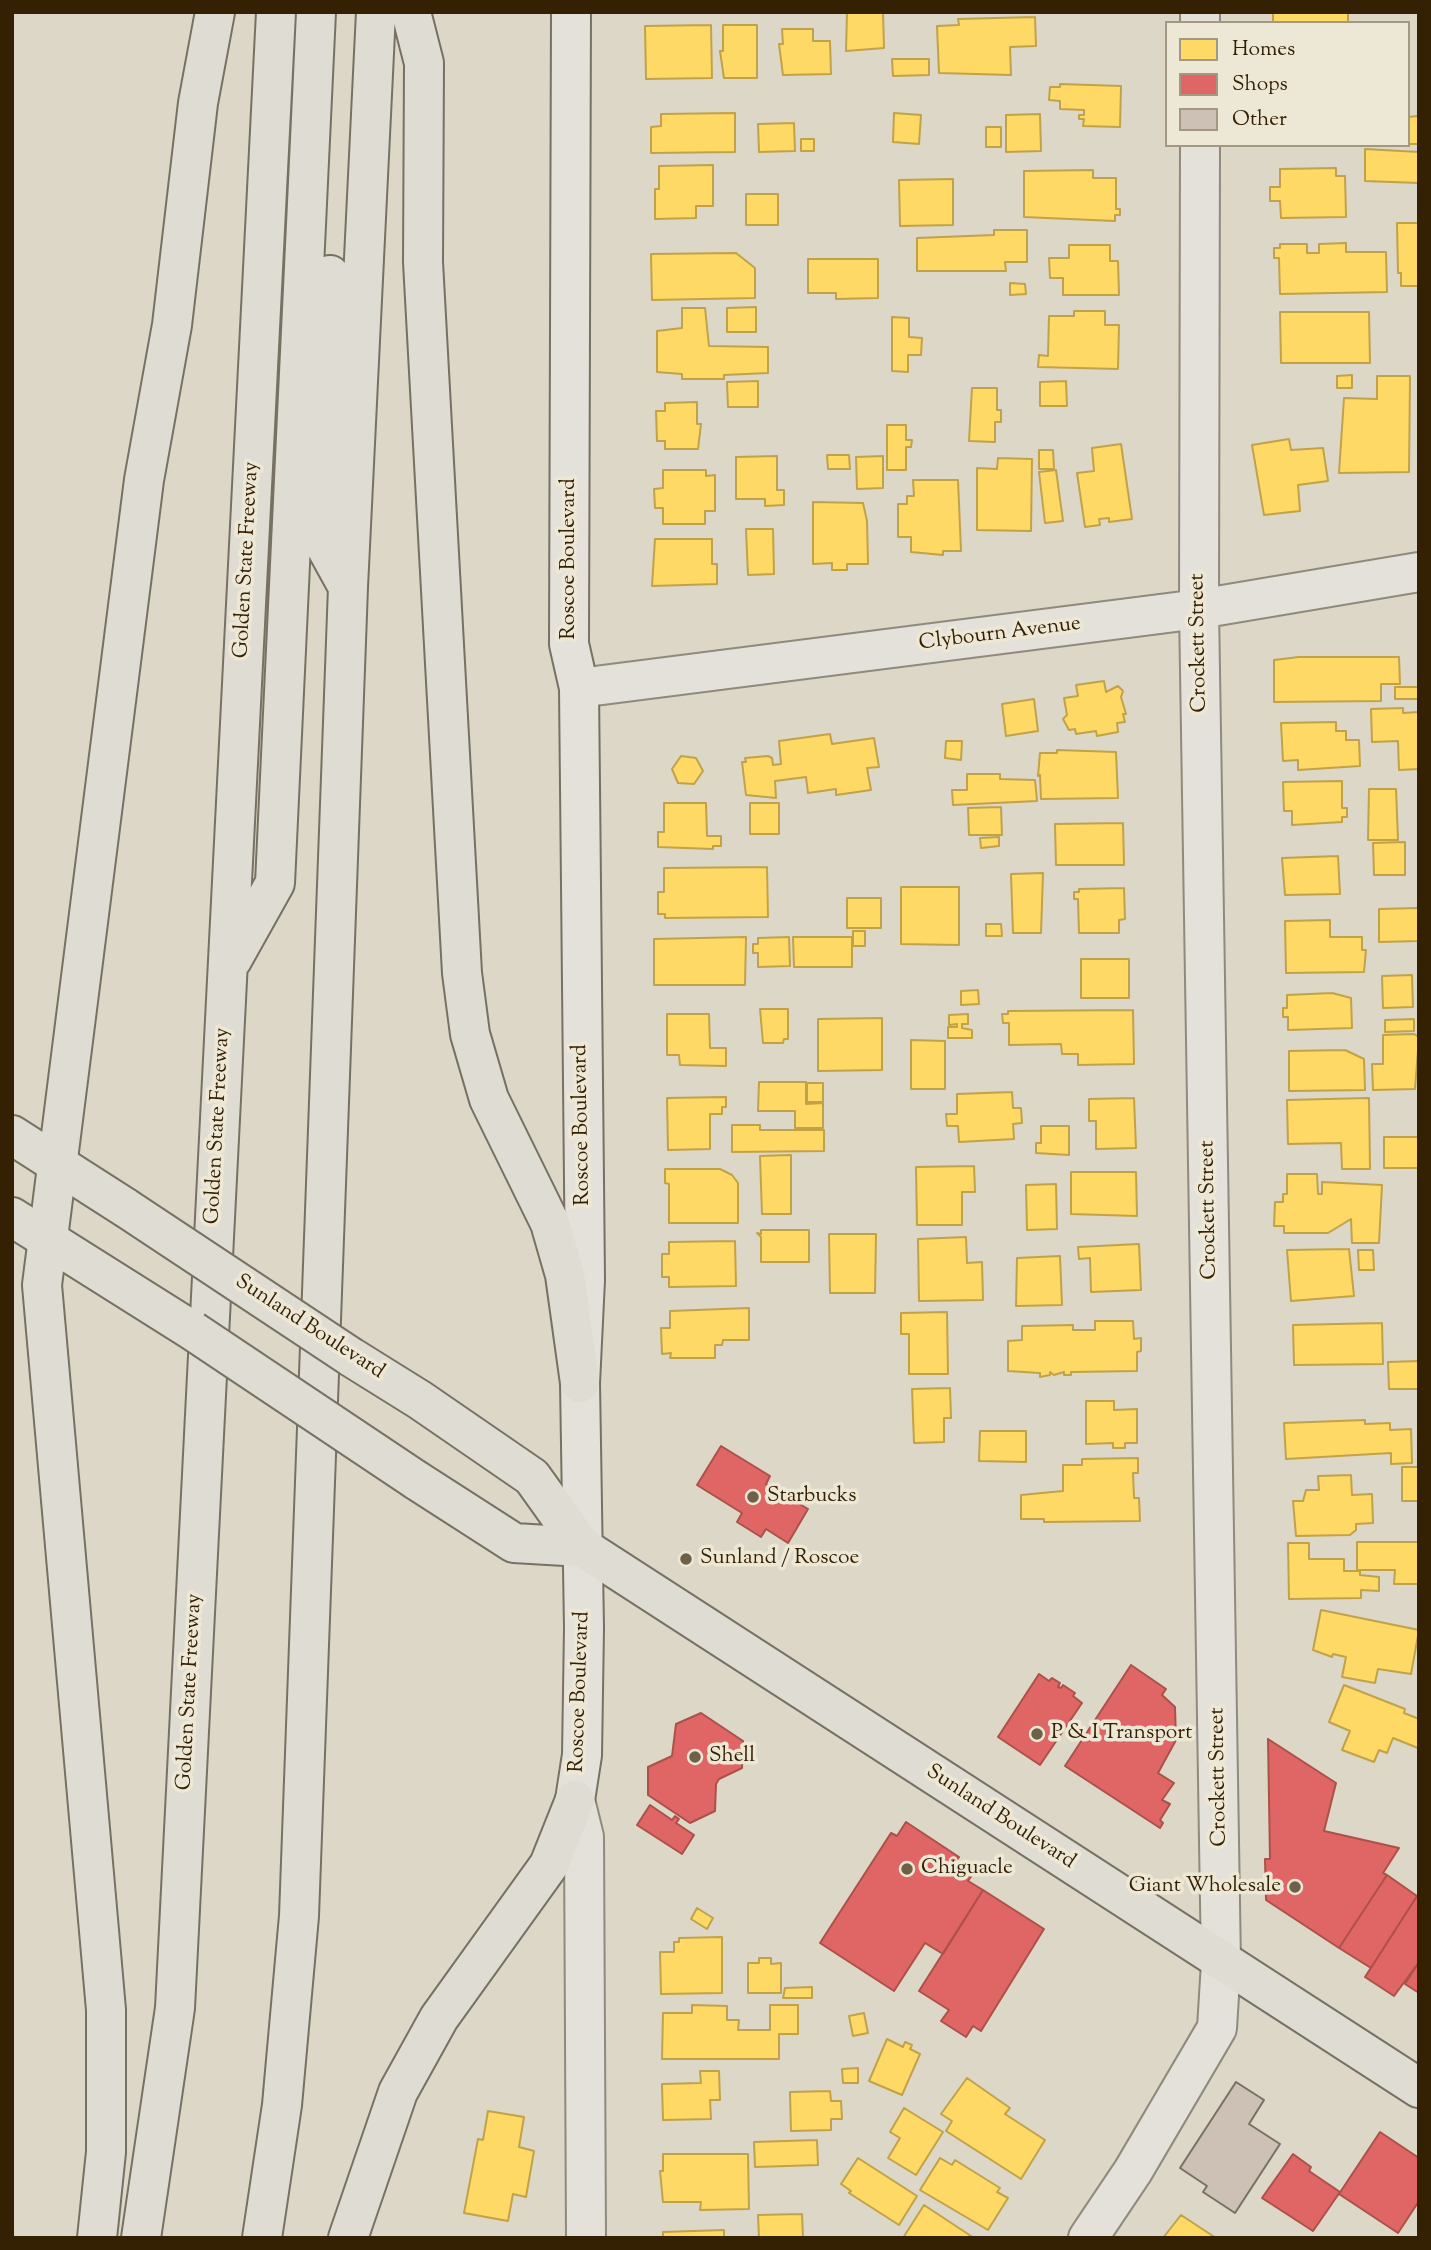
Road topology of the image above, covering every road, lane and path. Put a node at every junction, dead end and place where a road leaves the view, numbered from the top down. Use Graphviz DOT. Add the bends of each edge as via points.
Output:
graph roads {
  1 [pos="215,12"];
  2 [pos="276,12"];
  3 [pos="316,12"];
  4 [pos="343,12"];
  5 [pos="376,12"];
  6 [pos="411,12"];
  7 [pos="571,12"];
  8 [pos="1200,147"];
  9 [pos="1419,572"];
  10 [pos="348,587"];
  11 [pos="1199,609"];
  12 [pos="579,688"];
  13 [pos="228,968"];
  14 [pos="12,1135"];
  15 [pos="56,1162"];
  16 [pos="23,1226"];
  17 [pos="580,1383"];
  18 [pos="582,1547"];
  19 [pos="575,1800"];
  20 [pos="1221,1963"];
  21 [pos="1419,2088"];
  22 [pos="97,2238"];
  23 [pos="141,2238"];
  24 [pos="262,2238"];
  25 [pos="348,2238"];
  26 [pos="586,2238"];
  27 [pos="1088,2238"];
  1 -- 15 [label="main road" via="198,103 172,324 142,494"];
  2 -- 13 [label="main road, Golden State Freeway"];
  3 -- 13 [label="main road" via="275,883"];
  4 -- 10 [label="main road" via="316,529"];
  5 -- 10 [label="main road"];
  6 -- 17 [label="main road" via="424,64 423,262 462,973 470,1034 489,1099 554,1236 565,1276"];
  7 -- 12 [label="street, Roscoe Boulevard" via="569,644"];
  8 -- 11 [label="street, Crockett Street"];
  9 -- 11 [label="street, Clybourn Avenue"];
  10 -- 24 [label="main road" via="299,1916 282,2105"];
  11 -- 12 [label="street, Clybourn Avenue"];
  11 -- 20 [label="street, Crockett Street"];
  12 -- 17 [label="street, Roscoe Boulevard" via="585,1280"];
  13 -- 23 [label="main road, Golden State Freeway" via="175,2008"];
  14 -- 15 [label="main road, Sunland Boulevard"];
  15 -- 16 [label="main road"];
  15 -- 18 [label="main road, Sunland Boulevard, bridge" via="532,1477"];
  16 -- 18 [label="main road, Sunland Boulevard, bridge" via="514,1543"];
  16 -- 22 [label="main road" via="42,1285 106,2010 106,2152"];
  17 -- 18 [label="street, Roscoe Boulevard"];
  18 -- 19 [label="street, Roscoe Boulevard" via="582,1755"];
  18 -- 20 [label="main road, Sunland Boulevard"];
  19 -- 25 [label="main road" via="549,1865 439,2018 398,2092"];
  19 -- 26 [label="street, Roscoe Boulevard" via="584,1837"];
  20 -- 21 [label="main road, Sunland Boulevard"];
  20 -- 27 [label="street, Crockett Street" via="1217,2028"];
}
